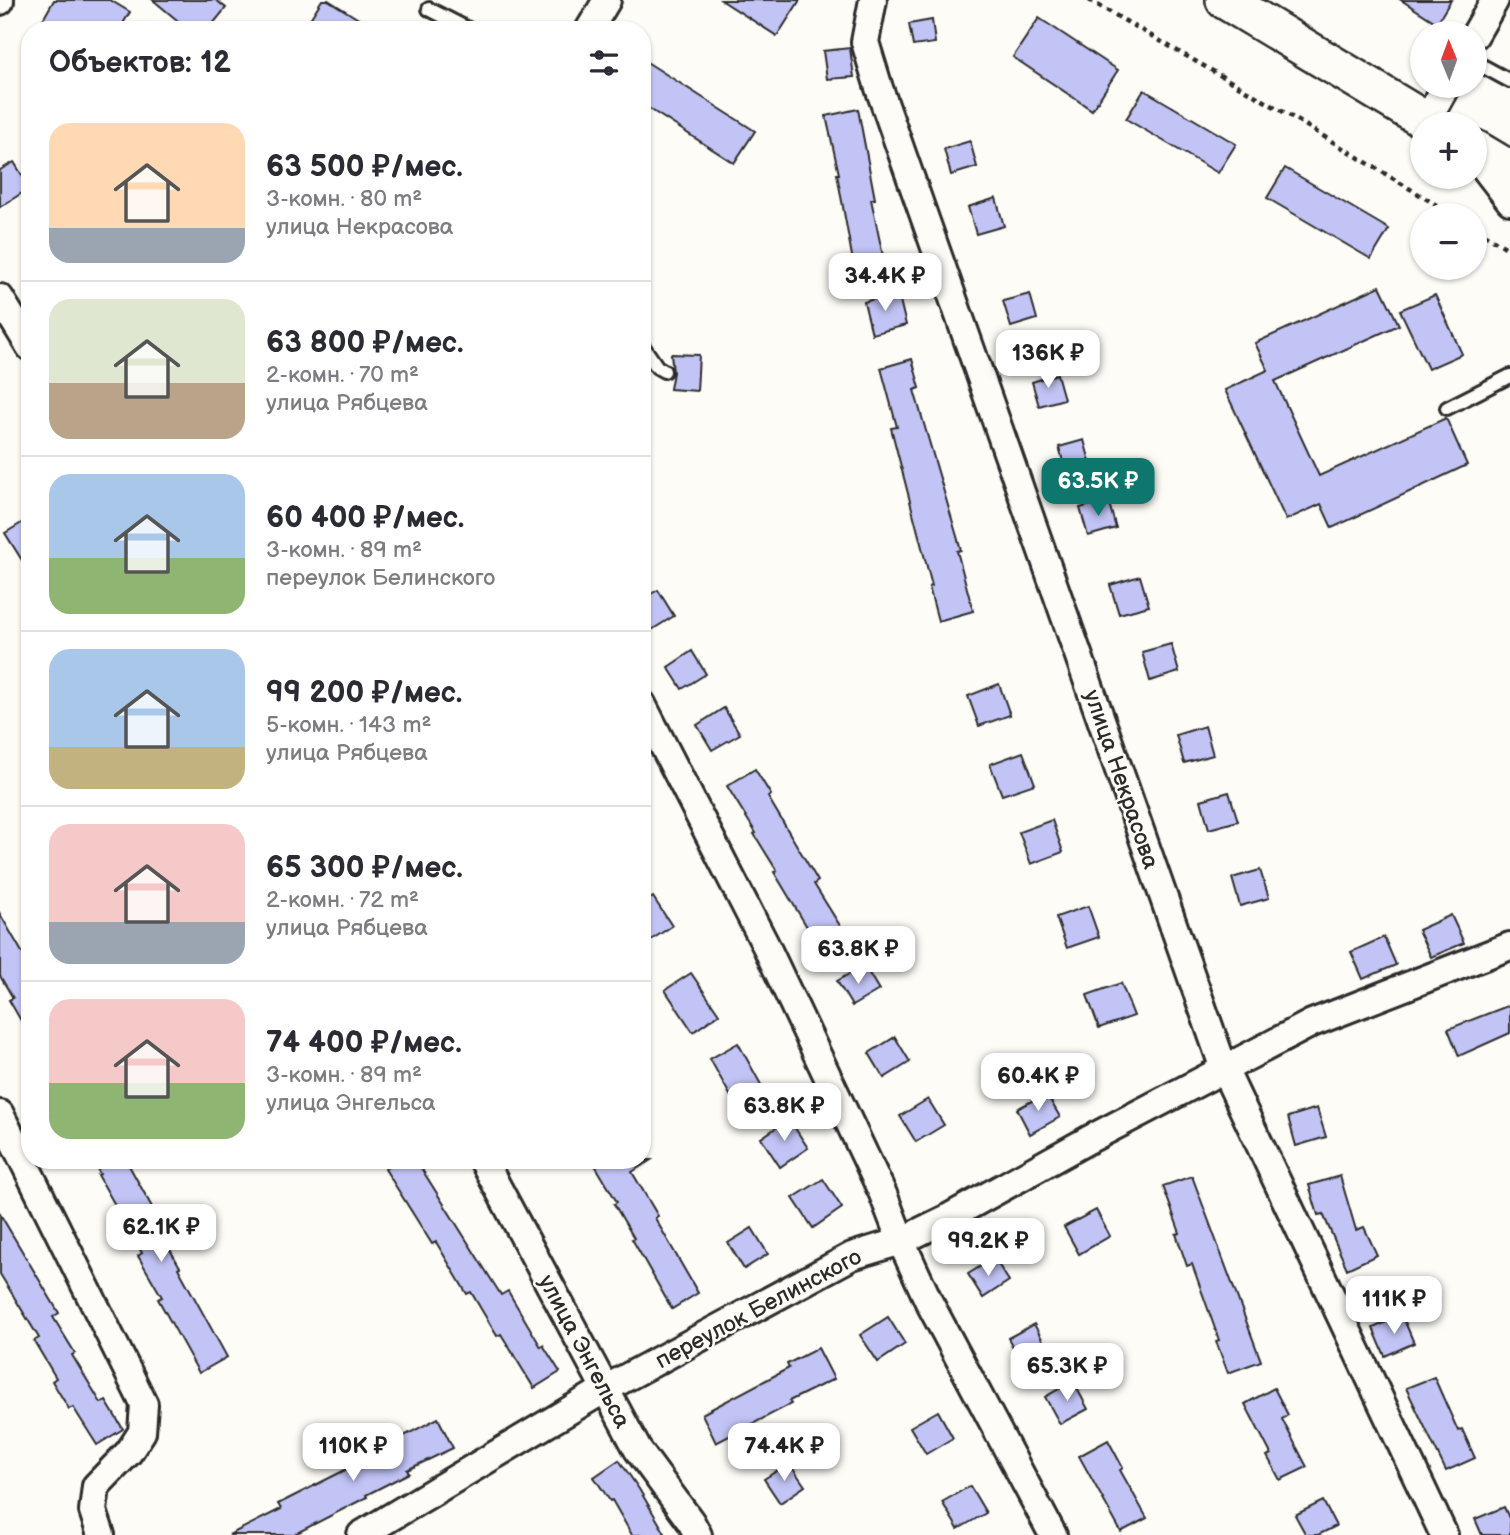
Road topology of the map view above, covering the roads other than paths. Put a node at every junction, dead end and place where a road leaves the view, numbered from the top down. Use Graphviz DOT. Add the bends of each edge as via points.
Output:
graph roads {
  1 [pos="607,0"];
  2 [pos="873,0"];
  3 [pos="1495,0"];
  4 [pos="1228,1"];
  5 [pos="429,9"];
  6 [pos="452,21"];
  7 [pos="594,21"];
  8 [pos="1483,21"];
  9 [pos="1488,69"];
  10 [pos="1510,81"];
  11 [pos="1410,112"];
  12 [pos="1487,156"];
  13 [pos="1510,170"];
  14 [pos="1487,171"];
  15 [pos="1510,201"];
  16 [pos="0,298"];
  17 [pos="21,332"];
  18 [pos="651,358"];
  19 [pos="664,371"];
  20 [pos="1510,376"];
  21 [pos="1447,408"];
  22 [pos="651,722"];
  23 [pos="1510,946"];
  24 [pos="1224,1069"];
  25 [pos="0,1114"];
  26 [pos="21,1156"];
  27 [pos="27,1169"];
  28 [pos="488,1169"];
  29 [pos="901,1241"];
  30 [pos="605,1389"];
  31 [pos="101,1535"];
  32 [pos="361,1535"];
  33 [pos="698,1535"];
  34 [pos="1053,1535"];
  35 [pos="1444,1535"];
  1 -- 7 [label="street"];
  2 -- 24 [label="street, улица Некрасова" via="864,42 879,88"];
  3 -- 8 [label="street"];
  4 -- 11 [label="main road"];
  5 -- 6 [label="lane"];
  9 -- 10 [label="lane"];
  12 -- 13 [label="main road"];
  14 -- 15 [label="street"];
  16 -- 17 [label="street"];
  18 -- 19 [label="lane"];
  20 -- 21 [label="lane"];
  22 -- 29 [label="street" via="766,946"];
  23 -- 24 [label="street, переулок Белинского" via="1312,1023"];
  24 -- 29 [label="street, переулок Белинского"];
  24 -- 35 [label="street, улица Некрасова"];
  25 -- 26 [label="street"];
  27 -- 31 [label="street" via="144,1404 142,1432 96,1486 93,1511"];
  28 -- 30 [label="street, улица Энгельса"];
  29 -- 30 [label="street, переулок Белинского" via="852,1256"];
  29 -- 34 [label="street"];
  30 -- 32 [label="street, переулок Белинского"];
  30 -- 33 [label="street, улица Энгельса" via="638,1450"];
}
